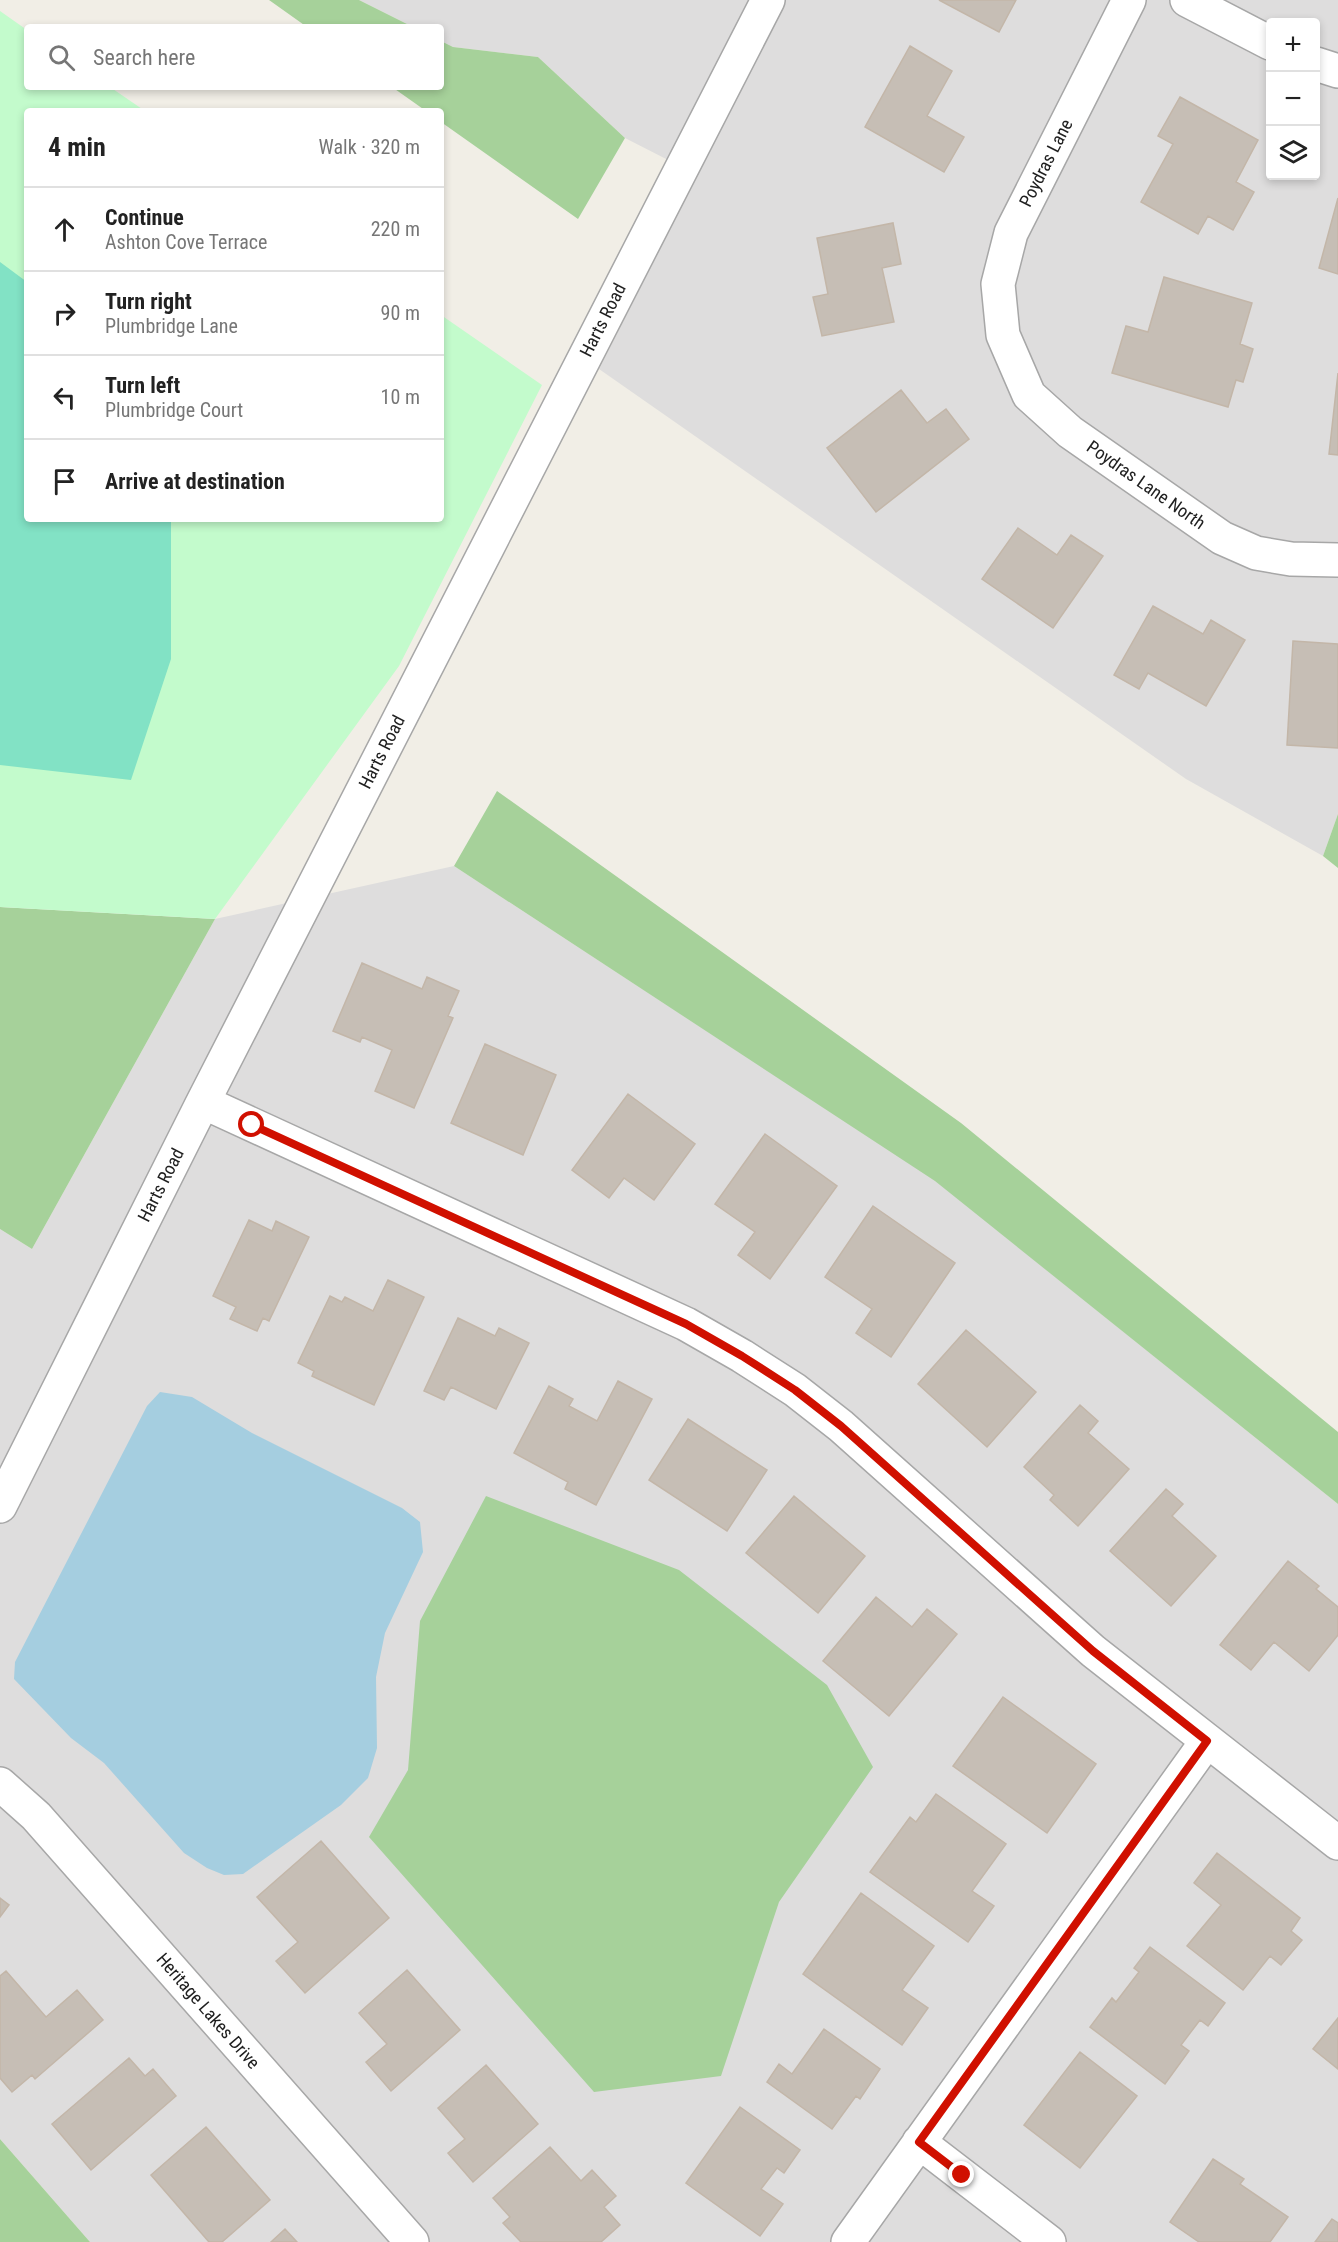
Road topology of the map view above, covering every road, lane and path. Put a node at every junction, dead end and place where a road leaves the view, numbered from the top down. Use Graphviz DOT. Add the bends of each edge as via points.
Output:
graph roads {
  1 [pos="768,0"];
  2 [pos="1129,0"];
  3 [pos="1187,0"];
  4 [pos="1266,41"];
  5 [pos="1320,65"];
  6 [pos="1338,71"];
  7 [pos="1003,335"];
  8 [pos="1338,560"];
  9 [pos="203,1102"];
  10 [pos="0,1506"];
  11 [pos="1207,1741"];
  12 [pos="0,1784"];
  13 [pos="1338,1843"];
  14 [pos="919,2142"];
  15 [pos="412,2242"];
  16 [pos="848,2242"];
  17 [pos="1049,2242"];
  1 -- 9 [label="street, Harts Road"];
  2 -- 7 [label="street, Poydras Lane" via="1011,233 998,284"];
  3 -- 4 [label="street"];
  5 -- 6 [label="street"];
  7 -- 8 [label="street, Poydras Lane North" via="1029,395 1070,432 1222,538 1256,553 1291,559"];
  9 -- 10 [label="street, Harts Road"];
  9 -- 11 [label="street" via="675,1319 742,1356 841,1426 1093,1651"];
  11 -- 13 [label="street"];
  11 -- 14 [label="street"];
  12 -- 15 [label="street, Heritage Lakes Drive" via="36,1816"];
  14 -- 16 [label="street"];
  14 -- 17 [label="street"];
}
